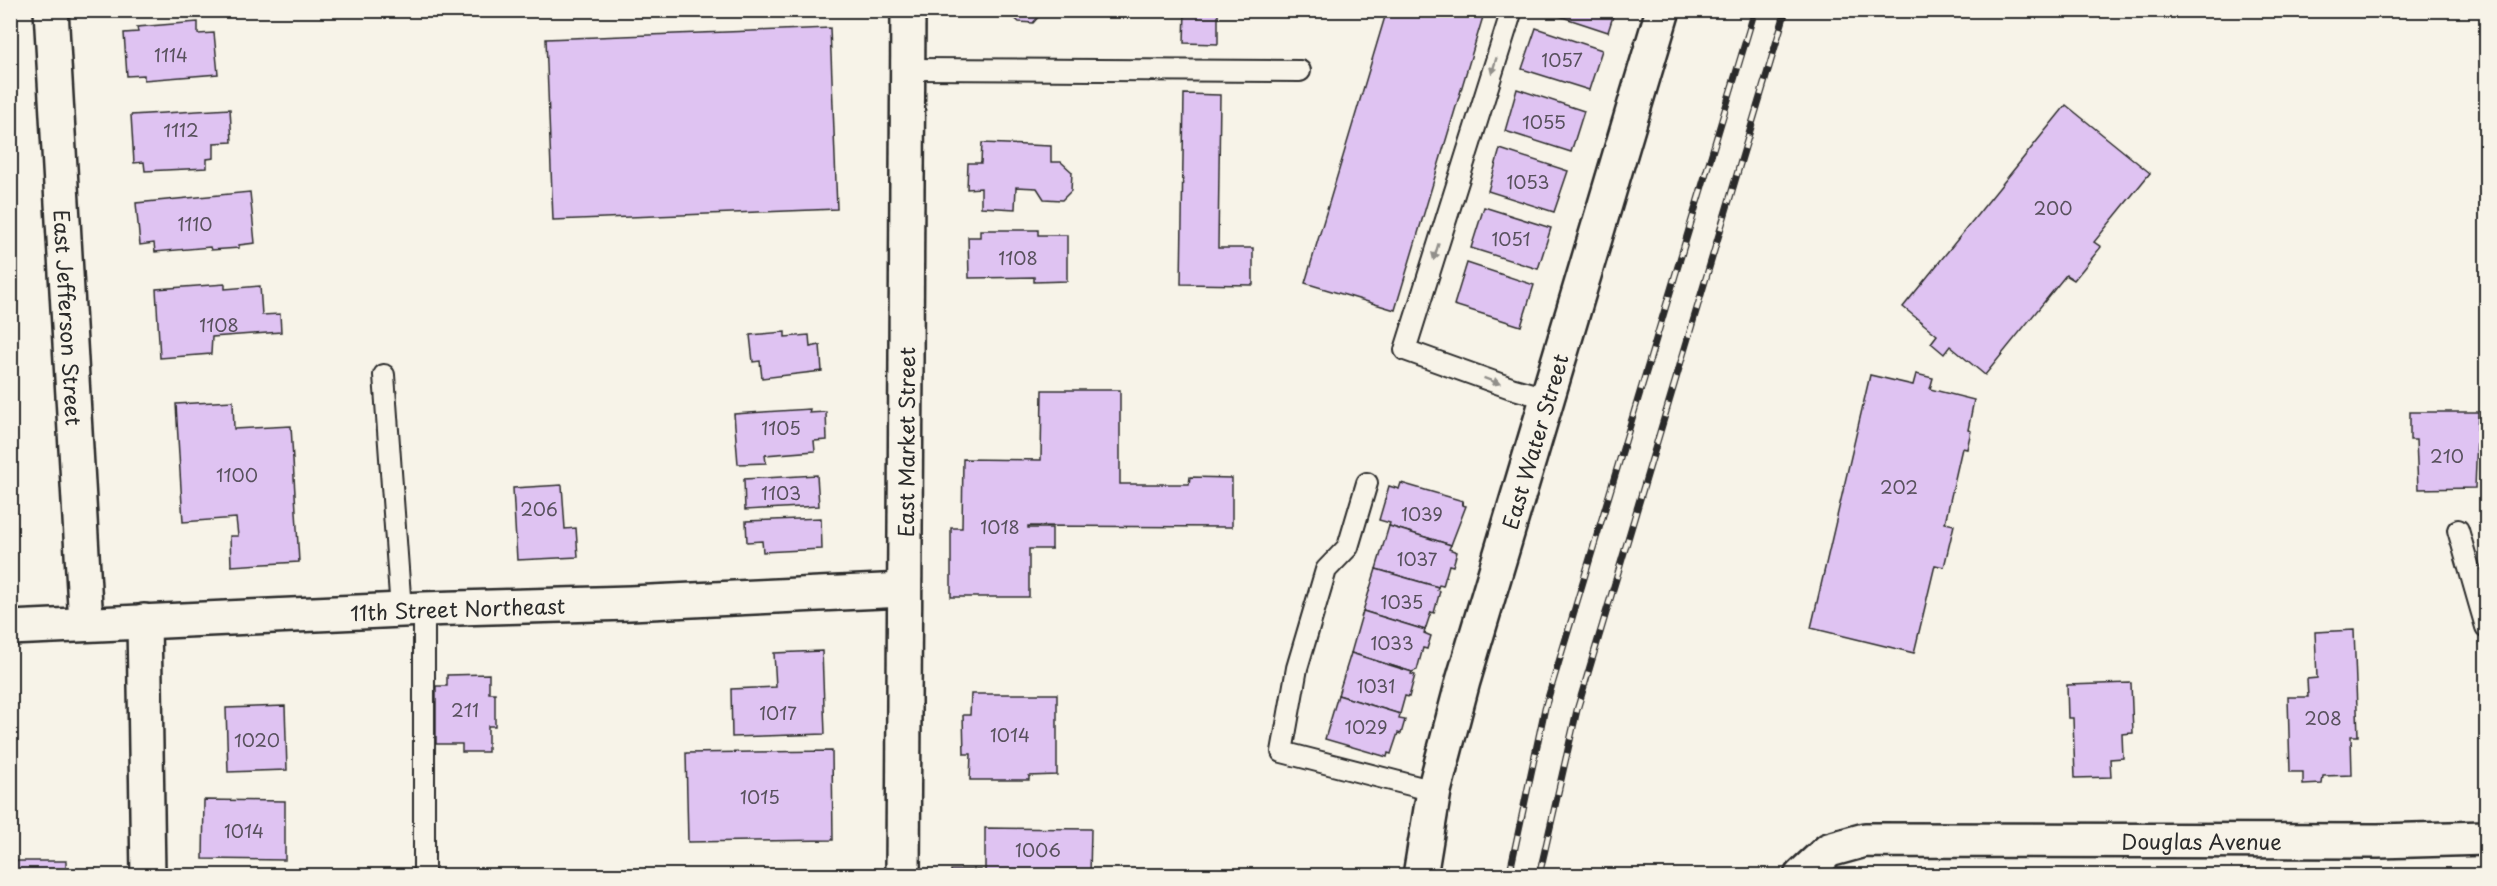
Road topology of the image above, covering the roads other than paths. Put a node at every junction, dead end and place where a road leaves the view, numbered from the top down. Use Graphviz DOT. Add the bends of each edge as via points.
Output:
graph roads {
  1 [pos="51,10"];
  2 [pos="908,10"];
  3 [pos="1512,10"];
  4 [pos="1663,10"];
  5 [pos="908,69"];
  6 [pos="1300,71"];
  7 [pos="384,375"];
  8 [pos="1546,398"];
  9 [pos="1366,483"];
  10 [pos="2458,530"];
  11 [pos="904,590"];
  12 [pos="412,609"];
  13 [pos="144,621"];
  14 [pos="86,624"];
  15 [pos="2487,627"];
  16 [pos="10,628"];
  17 [pos="1434,792"];
  18 [pos="2487,838"];
  19 [pos="148,876"];
  20 [pos="424,876"];
  21 [pos="903,876"];
  22 [pos="1420,876"];
  23 [pos="1801,876"];
  1 -- 14 [label="street, East Jefferson Street"];
  2 -- 5 [label="street, East Market Street"];
  3 -- 8 [label="lane, one-way" via="1405,350"];
  4 -- 8 [label="street, East Water Street"];
  5 -- 6 [label="lane"];
  5 -- 11 [label="street, East Market Street"];
  7 -- 12 [label="lane"];
  8 -- 17 [label="street, East Water Street"];
  9 -- 17 [label="lane" via="1348,548 1326,570 1297,668 1282,752"];
  10 -- 15 [label="lane"];
  11 -- 12 [label="street, 11th Street Northeast"];
  11 -- 21 [label="street, East Market Street"];
  12 -- 13 [label="street, 11th Street Northeast"];
  12 -- 20 [label="lane"];
  13 -- 14 [label="street, 11th Street Northeast"];
  13 -- 19 [label="street"];
  14 -- 16 [label="street, 11th Street Northeast"];
  17 -- 22 [label="street, East Water Street"];
  18 -- 23 [label="street, Douglas Avenue" via="1865,840 1842,844 1822,855"];
}
